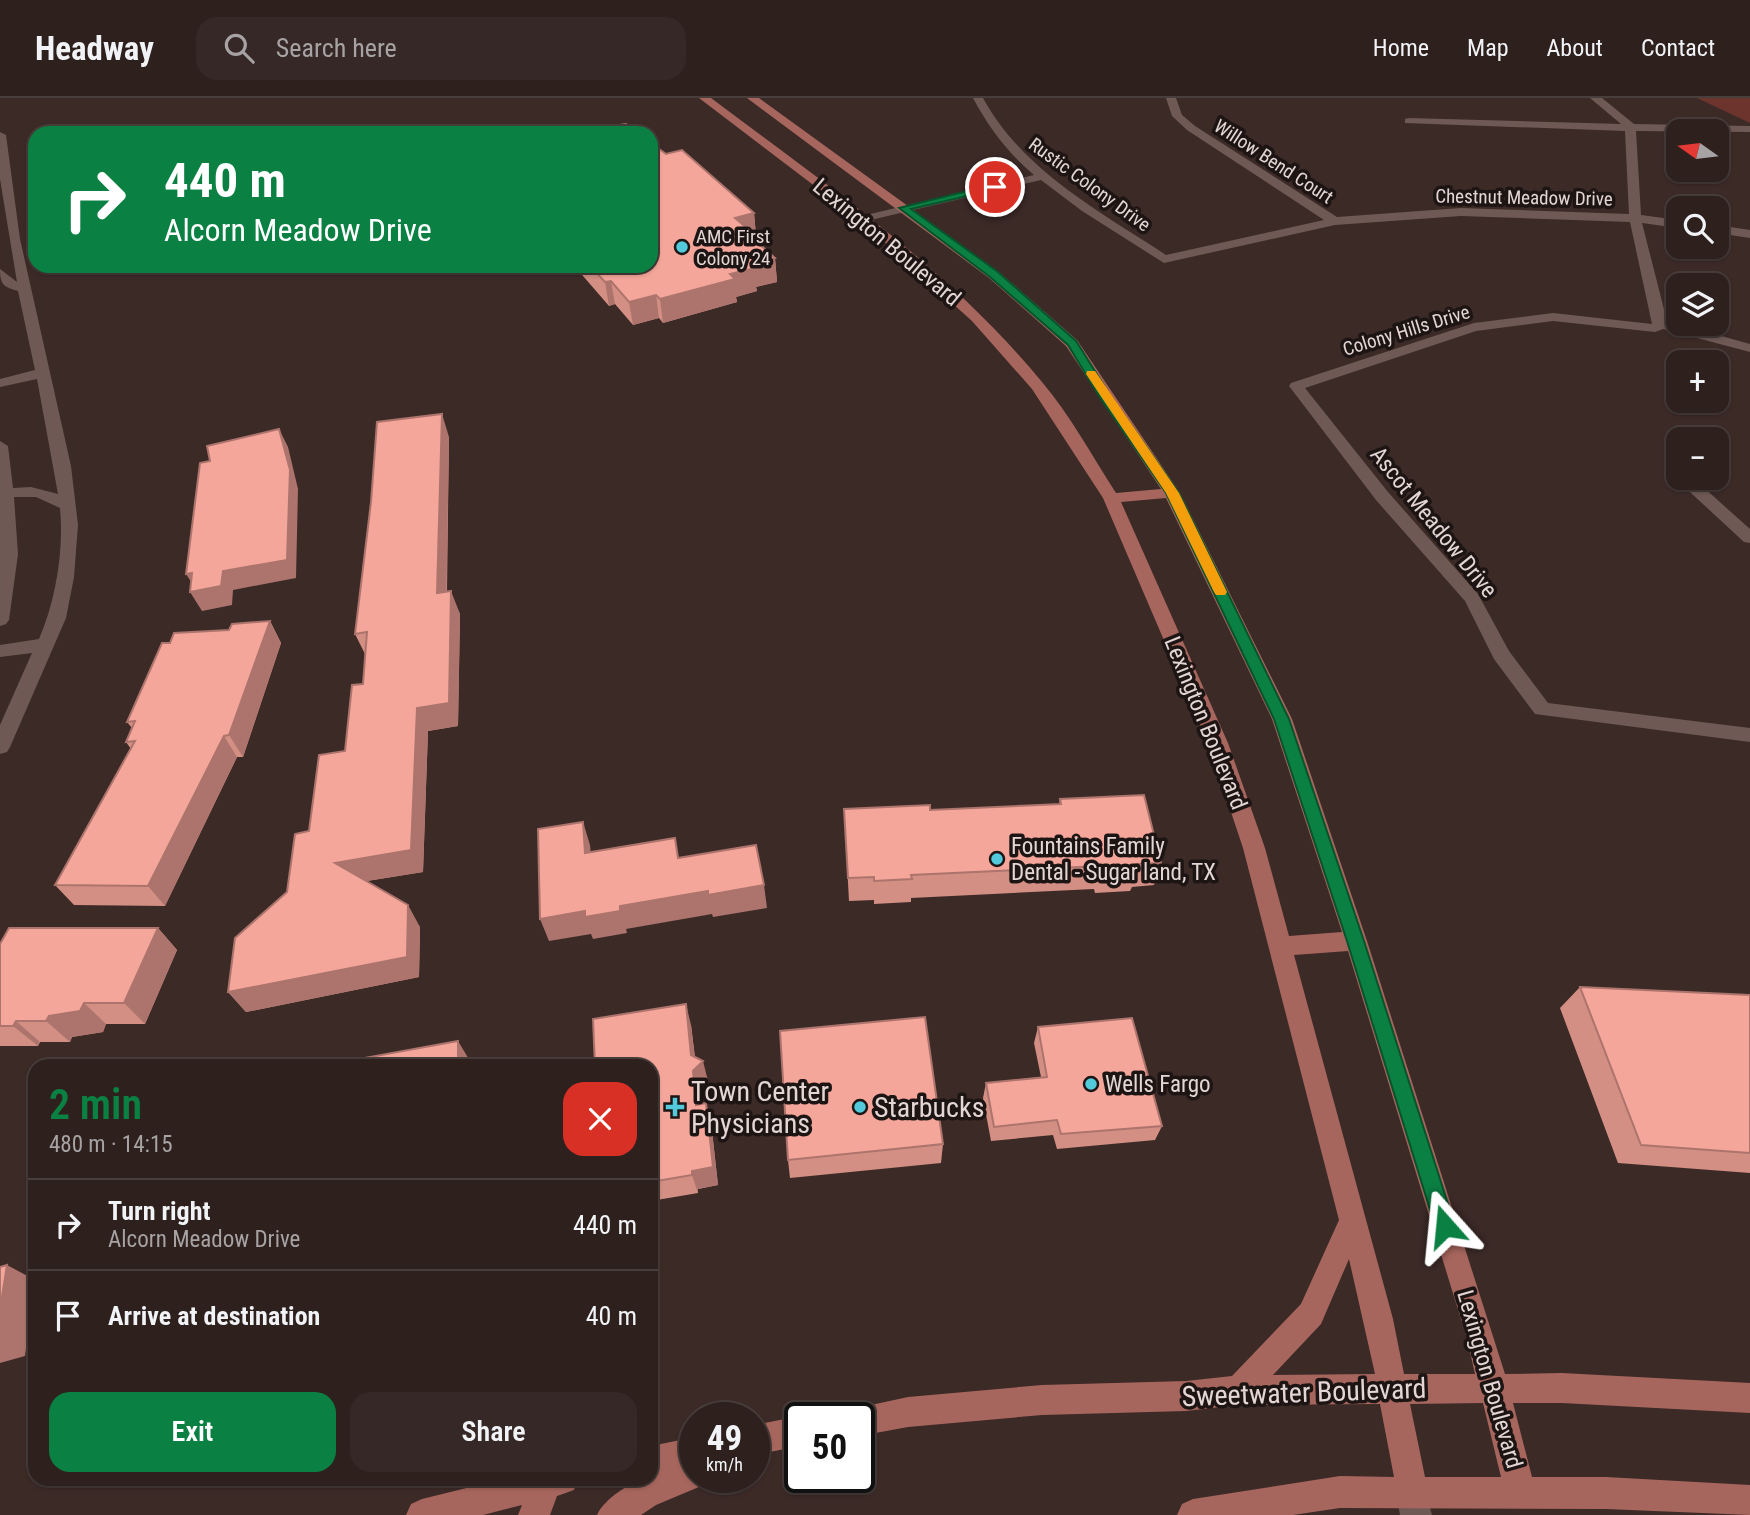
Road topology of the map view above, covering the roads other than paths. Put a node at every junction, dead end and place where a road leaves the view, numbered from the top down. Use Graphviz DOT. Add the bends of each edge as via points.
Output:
graph roads {
  1 [pos="704,98"];
  2 [pos="752,98"];
  3 [pos="978,98"];
  4 [pos="1171,98"];
  5 [pos="1595,98"];
  6 [pos="1409,121"];
  7 [pos="1630,126"];
  8 [pos="1750,129"];
  9 [pos="0,135"];
  10 [pos="1043,176"];
  11 [pos="903,208"];
  12 [pos="1635,218"];
  13 [pos="866,219"];
  14 [pos="1335,221"];
  15 [pos="1666,222"];
  16 [pos="1729,231"];
  17 [pos="1750,234"];
  18 [pos="1164,259"];
  19 [pos="0,273"];
  20 [pos="24,288"];
  21 [pos="1661,324"];
  22 [pos="1750,348"];
  23 [pos="43,373"];
  24 [pos="0,383"];
  25 [pos="1306,398"];
  26 [pos="0,446"];
  27 [pos="1697,490"];
  28 [pos="1172,493"];
  29 [pos="5,494"];
  30 [pos="1111,498"];
  31 [pos="68,506"];
  32 [pos="1750,538"];
  33 [pos="0,620"];
  34 [pos="46,644"];
  35 [pos="0,651"];
  36 [pos="1750,735"];
  37 [pos="0,747"];
  38 [pos="1356,941"];
  39 [pos="1279,946"];
  40 [pos="1352,1222"];
  41 [pos="1494,1388"];
  42 [pos="1392,1389"];
  43 [pos="1240,1390"];
  44 [pos="1750,1398"];
  45 [pos="875,1418"];
  46 [pos="679,1455"];
  47 [pos="658,1460"];
  48 [pos="679,1480"];
  49 [pos="532,1486"];
  50 [pos="551,1486"];
  51 [pos="1750,1501"];
  52 [pos="1414,1504"];
  53 [pos="1524,1504"];
  54 [pos="422,1515"];
  55 [pos="534,1515"];
  56 [pos="613,1515"];
  57 [pos="1193,1515"];
  1 -- 13 [label="main road, Lexington Boulevard"];
  2 -- 11 [label="main road, Lexington Boulevard"];
  3 -- 10 [label="street, Rustic Colony Drive" via="997,130"];
  4 -- 14 [label="street, Willow Bend Court" via="1177,116 1191,128"];
  5 -- 7 [label="street"];
  6 -- 7 [label="street"];
  7 -- 8 [label="street"];
  7 -- 12 [label="street"];
  9 -- 20 [label="street"];
  10 -- 11 [label="street"];
  10 -- 18 [label="street, Rustic Colony Drive"];
  11 -- 13 [label="street"];
  11 -- 28 [label="main road, Lexington Boulevard" via="994,275 1072,343"];
  12 -- 14 [label="street, Chestnut Meadow Drive" via="1461,212"];
  12 -- 15 [label="street, Chestnut Meadow Drive"];
  12 -- 21 [label="street"];
  13 -- 30 [label="main road, Lexington Boulevard" via="978,318 1038,386"];
  14 -- 18 [label="street, Chestnut Meadow Drive"];
  16 -- 17 [label="street"];
  19 -- 20 [label="street" via="9,284"];
  20 -- 23 [label="street"];
  21 -- 22 [label="street, Colony Hills Drive"];
  21 -- 25 [label="street, Colony Hills Drive" via="1655,328 1553,317 1474,327 1296,386"];
  23 -- 24 [label="street"];
  23 -- 31 [label="street"];
  25 -- 36 [label="street, Ascot Meadow Drive" via="1382,496 1472,598 1501,654 1542,709"];
  26 -- 29 [label="street"];
  27 -- 32 [label="street"];
  28 -- 30 [label="main road"];
  28 -- 38 [label="main road, Lexington Boulevard" via="1282,719"];
  29 -- 31 [label="street" via="26,489"];
  29 -- 33 [label="street" via="11,535 7,596"];
  30 -- 39 [label="main road, Lexington Boulevard" via="1218,743 1254,848"];
  31 -- 34 [label="street" via="65,577"];
  34 -- 35 [label="street"];
  34 -- 37 [label="street"];
  38 -- 39 [label="main road"];
  38 -- 41 [label="main road, Lexington Boulevard"];
  39 -- 40 [label="main road, Lexington Boulevard"];
  40 -- 42 [label="main road, Lexington Boulevard"];
  40 -- 43 [label="main road" via="1311,1314"];
  41 -- 42 [label="main road, Sweetwater Boulevard"];
  41 -- 44 [label="main road, Sweetwater Boulevard"];
  41 -- 53 [label="main road, Lexington Boulevard"];
  42 -- 43 [label="main road, Sweetwater Boulevard"];
  42 -- 52 [label="main road, Lexington Boulevard"];
  43 -- 45 [label="main road, Sweetwater Boulevard" via="1042,1400"];
  46 -- 47 [label="main road"];
  48 -- 56 [label="main road"];
  49 -- 54 [label="main road"];
  50 -- 55 [label="main road"];
  51 -- 53 [label="main road" via="1606,1493"];
  52 -- 53 [label="main road"];
  52 -- 57 [label="main road" via="1340,1492"];
}
